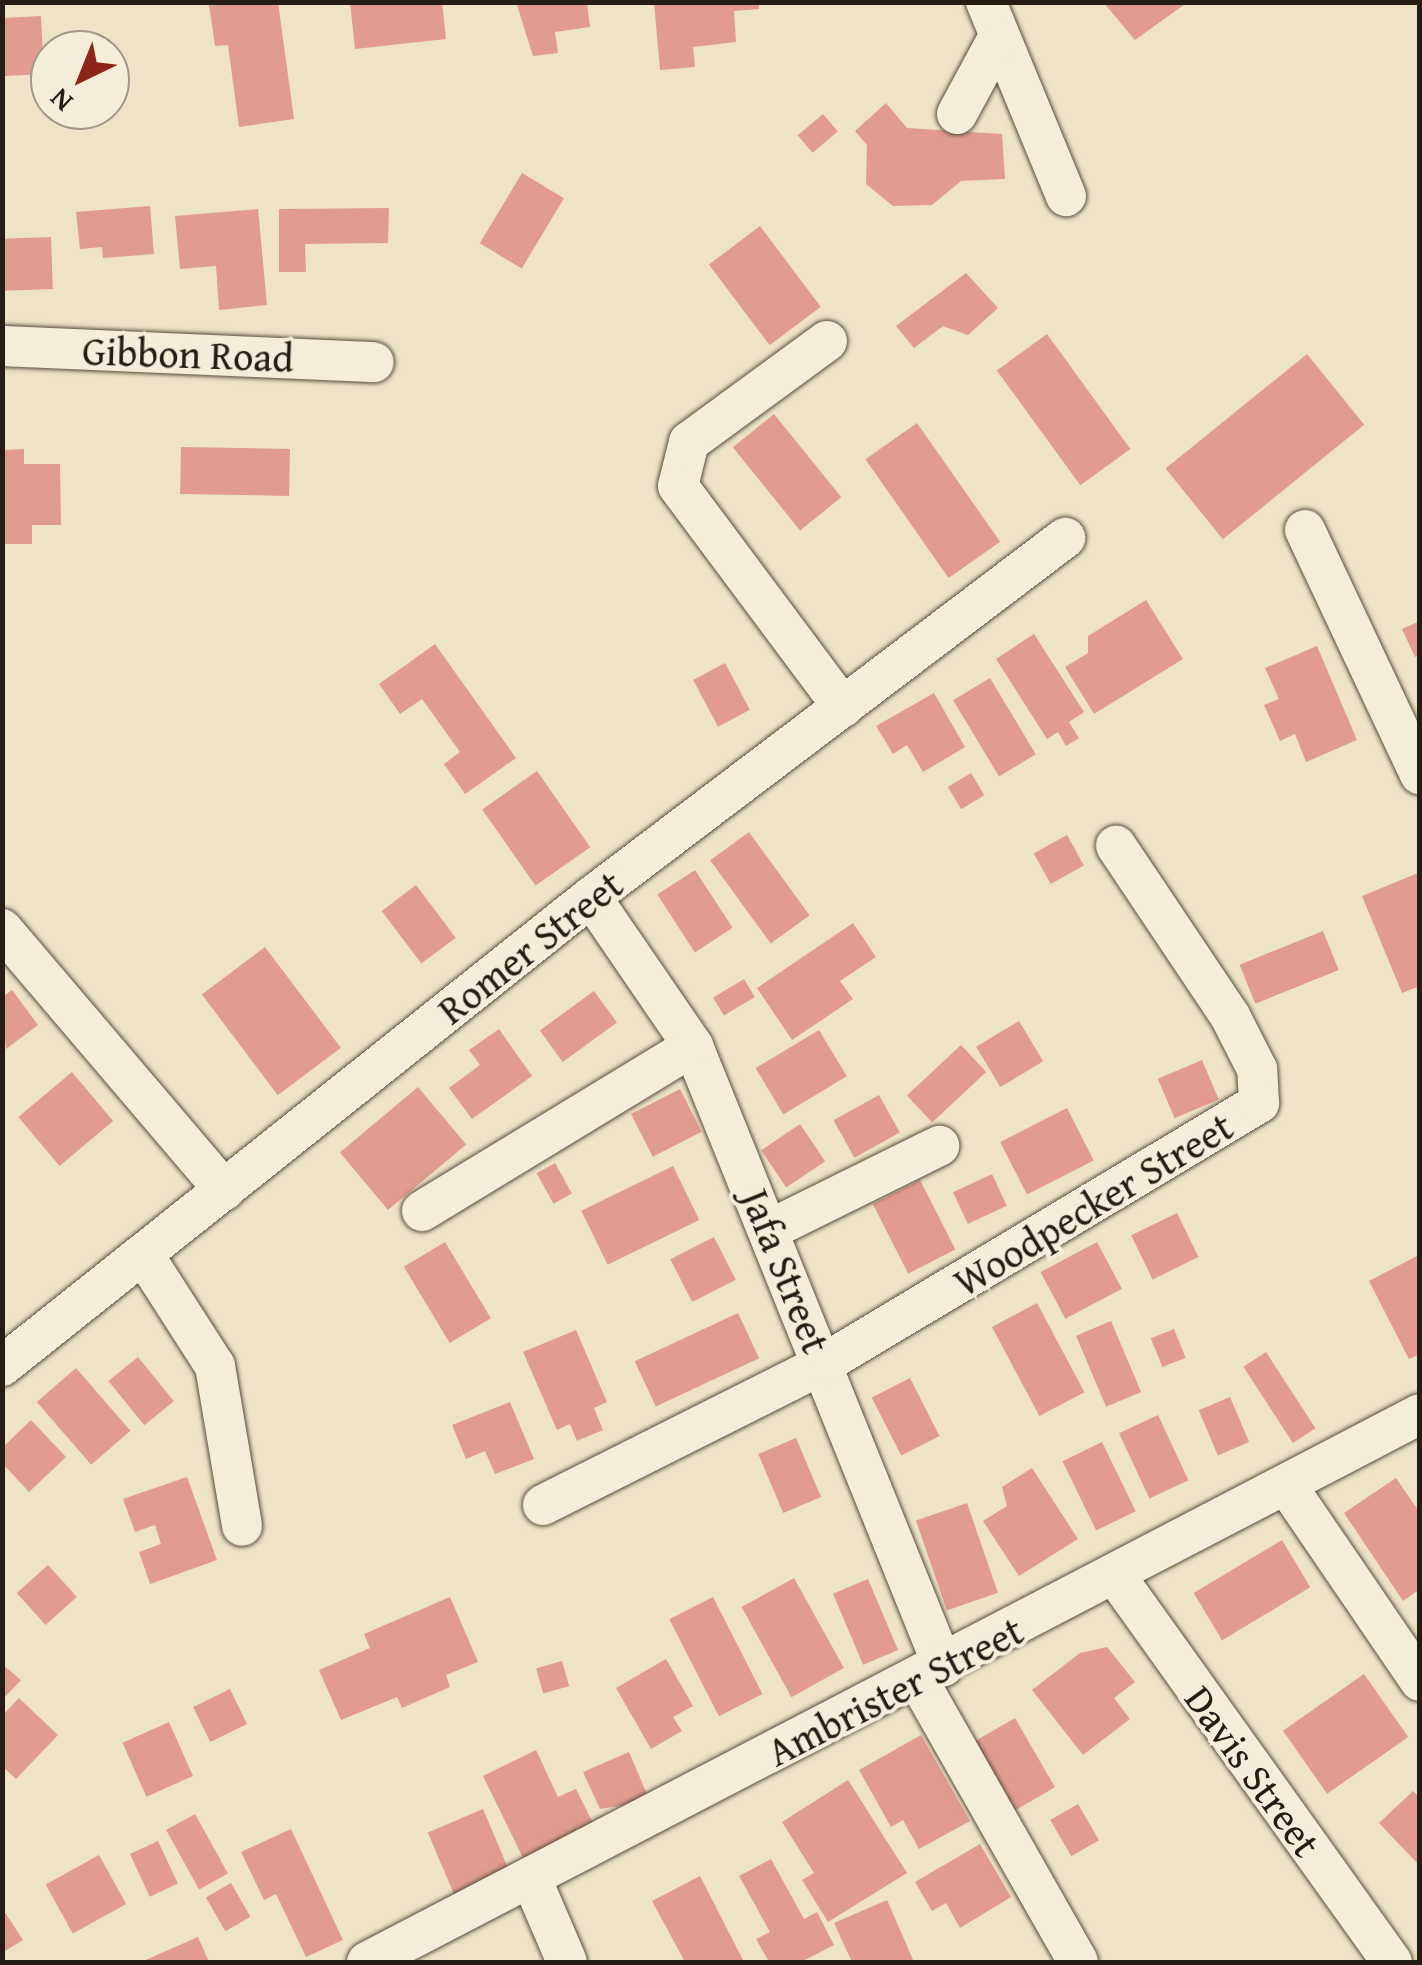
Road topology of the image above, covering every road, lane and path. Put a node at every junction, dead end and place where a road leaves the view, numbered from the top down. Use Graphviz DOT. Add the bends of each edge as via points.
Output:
graph roads {
  1 [pos="991,21"];
  2 [pos="957,114"];
  3 [pos="1066,196"];
  4 [pos="827,341"];
  5 [pos="2,346"];
  6 [pos="374,362"];
  7 [pos="1305,530"];
  8 [pos="1065,538"];
  9 [pos="843,707"];
  10 [pos="1420,774"];
  11 [pos="1116,846"];
  12 [pos="591,898"];
  13 [pos="2,928"];
  14 [pos="693,1046"];
  15 [pos="938,1146"];
  16 [pos="224,1190"];
  17 [pos="422,1211"];
  18 [pos="769,1230"];
  19 [pos="143,1254"];
  20 [pos="824,1363"];
  21 [pos="2,1366"];
  22 [pos="1420,1414"];
  23 [pos="1287,1486"];
  24 [pos="543,1505"];
  25 [pos="242,1526"];
  26 [pos="1118,1578"];
  27 [pos="930,1673"];
  28 [pos="1420,1681"];
  29 [pos="531,1878"];
  30 [pos="367,1962"];
  31 [pos="568,1962"];
  32 [pos="1078,1962"];
  33 [pos="1392,1962"];
  1 -- 2 [label="street"];
  1 -- 3 [label="street"];
  4 -- 9 [label="street" via="689,442 678,486"];
  5 -- 6 [label="street, Gibbon Road"];
  7 -- 10 [label="street"];
  8 -- 9 [label="street, Romer Street"];
  9 -- 12 [label="street, Romer Street"];
  11 -- 20 [label="street, Woodpecker Street" via="1230,1016 1257,1069 1258,1103"];
  12 -- 14 [label="street, Jafa Street"];
  12 -- 16 [label="street, Romer Street"];
  13 -- 16 [label="street"];
  14 -- 17 [label="street"];
  14 -- 18 [label="street, Jafa Street"];
  15 -- 18 [label="street"];
  16 -- 19 [label="street, Romer Street"];
  18 -- 20 [label="street, Jafa Street"];
  19 -- 21 [label="street, Romer Street"];
  19 -- 25 [label="street" via="215,1366"];
  20 -- 24 [label="street"];
  20 -- 27 [label="street, Jafa Street"];
  22 -- 23 [label="street, Ambrister Street"];
  23 -- 26 [label="street, Ambrister Street"];
  23 -- 28 [label="street"];
  26 -- 27 [label="street, Ambrister Street"];
  26 -- 33 [label="street, Davis Street"];
  27 -- 29 [label="street, Ambrister Street"];
  27 -- 32 [label="street, Jafa Street"];
  29 -- 30 [label="street, Ambrister Street"];
  29 -- 31 [label="street"];
}
